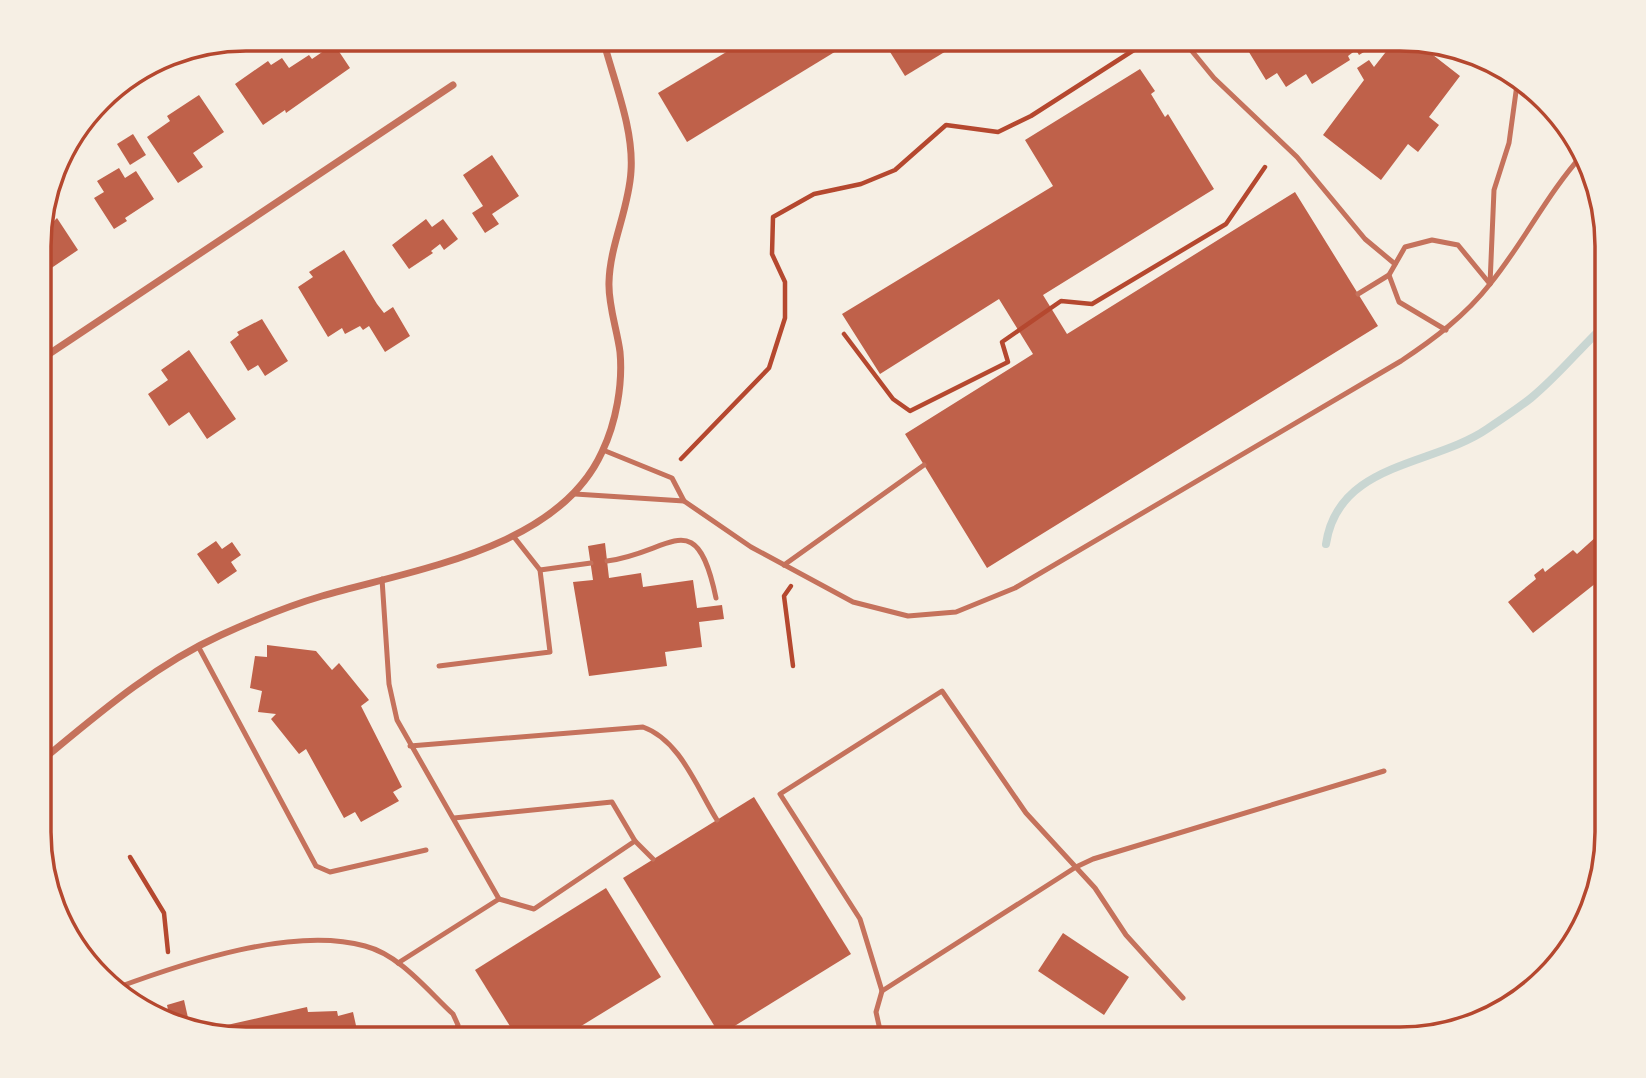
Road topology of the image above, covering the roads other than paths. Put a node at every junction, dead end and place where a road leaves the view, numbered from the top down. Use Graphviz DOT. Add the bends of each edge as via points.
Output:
graph roads {
  1 [pos="606,51"];
  2 [pos="1192,51"];
  3 [pos="453,85"];
  4 [pos="1516,90"];
  5 [pos="1576,162"];
  6 [pos="1395,264"];
  7 [pos="1389,275"];
  8 [pos="1490,284"];
  9 [pos="1358,294"];
  10 [pos="1446,330"];
  11 [pos="51,353"];
  12 [pos="603,450"];
  13 [pos="924,465"];
  14 [pos="575,494"];
  15 [pos="684,501"];
  16 [pos="514,537"];
  17 [pos="607,561"];
  18 [pos="591,563"];
  19 [pos="784,565"];
  20 [pos="540,570"];
  21 [pos="382,579"];
  22 [pos="716,598"];
  23 [pos="198,646"];
  24 [pos="439,666"];
  25 [pos="410,746"];
  26 [pos="51,753"];
  27 [pos="1384,771"];
  28 [pos="454,818"];
  29 [pos="717,820"];
  30 [pos="635,841"];
  31 [pos="426,850"];
  32 [pos="653,859"];
  33 [pos="1076,867"];
  34 [pos="499,899"];
  35 [pos="398,963"];
  36 [pos="125,986"];
  37 [pos="882,991"];
  38 [pos="1183,998"];
  39 [pos="456,1027"];
  40 [pos="879,1027"];
  1 -- 12 [label="street" via="632,167 611,255 609,285 620,386"];
  2 -- 6 [label="lane" via="1214,78 1297,157 1365,239"];
  3 -- 11 [label="street"];
  4 -- 8 [label="lane" via="1509,143 1494,190"];
  5 -- 8 [label="lane" via="1557,182"];
  6 -- 7 [label="lane"];
  6 -- 8 [label="lane" via="1405,247 1432,240 1458,245"];
  7 -- 9 [label="lane"];
  7 -- 10 [label="lane" via="1399,302"];
  8 -- 10 [label="lane"];
  10 -- 19 [label="lane" via="1401,362 1014,588 956,612 908,616 864,605"];
  12 -- 14 [label="street"];
  12 -- 15 [label="lane" via="671,478"];
  13 -- 19 [label="lane"];
  14 -- 15 [label="lane"];
  14 -- 16 [label="street"];
  15 -- 19 [label="lane"];
  16 -- 20 [label="lane"];
  16 -- 21 [label="street"];
  17 -- 22 [label="lane" via="686,540 709,562"];
  18 -- 20 [label="lane"];
  20 -- 24 [label="lane" via="550,652"];
  21 -- 23 [label="street" via="278,611"];
  21 -- 25 [label="lane" via="391,694"];
  23 -- 26 [label="street" via="140,681"];
  23 -- 31 [label="lane" via="316,866 330,872"];
  25 -- 28 [label="lane"];
  25 -- 29 [label="lane" via="643,727 660,733 672,746"];
  27 -- 33 [label="lane"];
  28 -- 30 [label="lane" via="612,802"];
  28 -- 34 [label="lane"];
  30 -- 32 [label="lane"];
  30 -- 34 [label="lane" via="534,909"];
  33 -- 37 [label="lane"];
  33 -- 37 [label="lane" via="1026,813 942,691 780,794 860,919"];
  33 -- 38 [label="lane" via="1126,935"];
  34 -- 35 [label="lane"];
  35 -- 36 [label="lane" via="366,946 330,941 275,944 198,960"];
  35 -- 39 [label="lane" via="453,1014"];
  37 -- 40 [label="lane" via="876,1012"];
}
